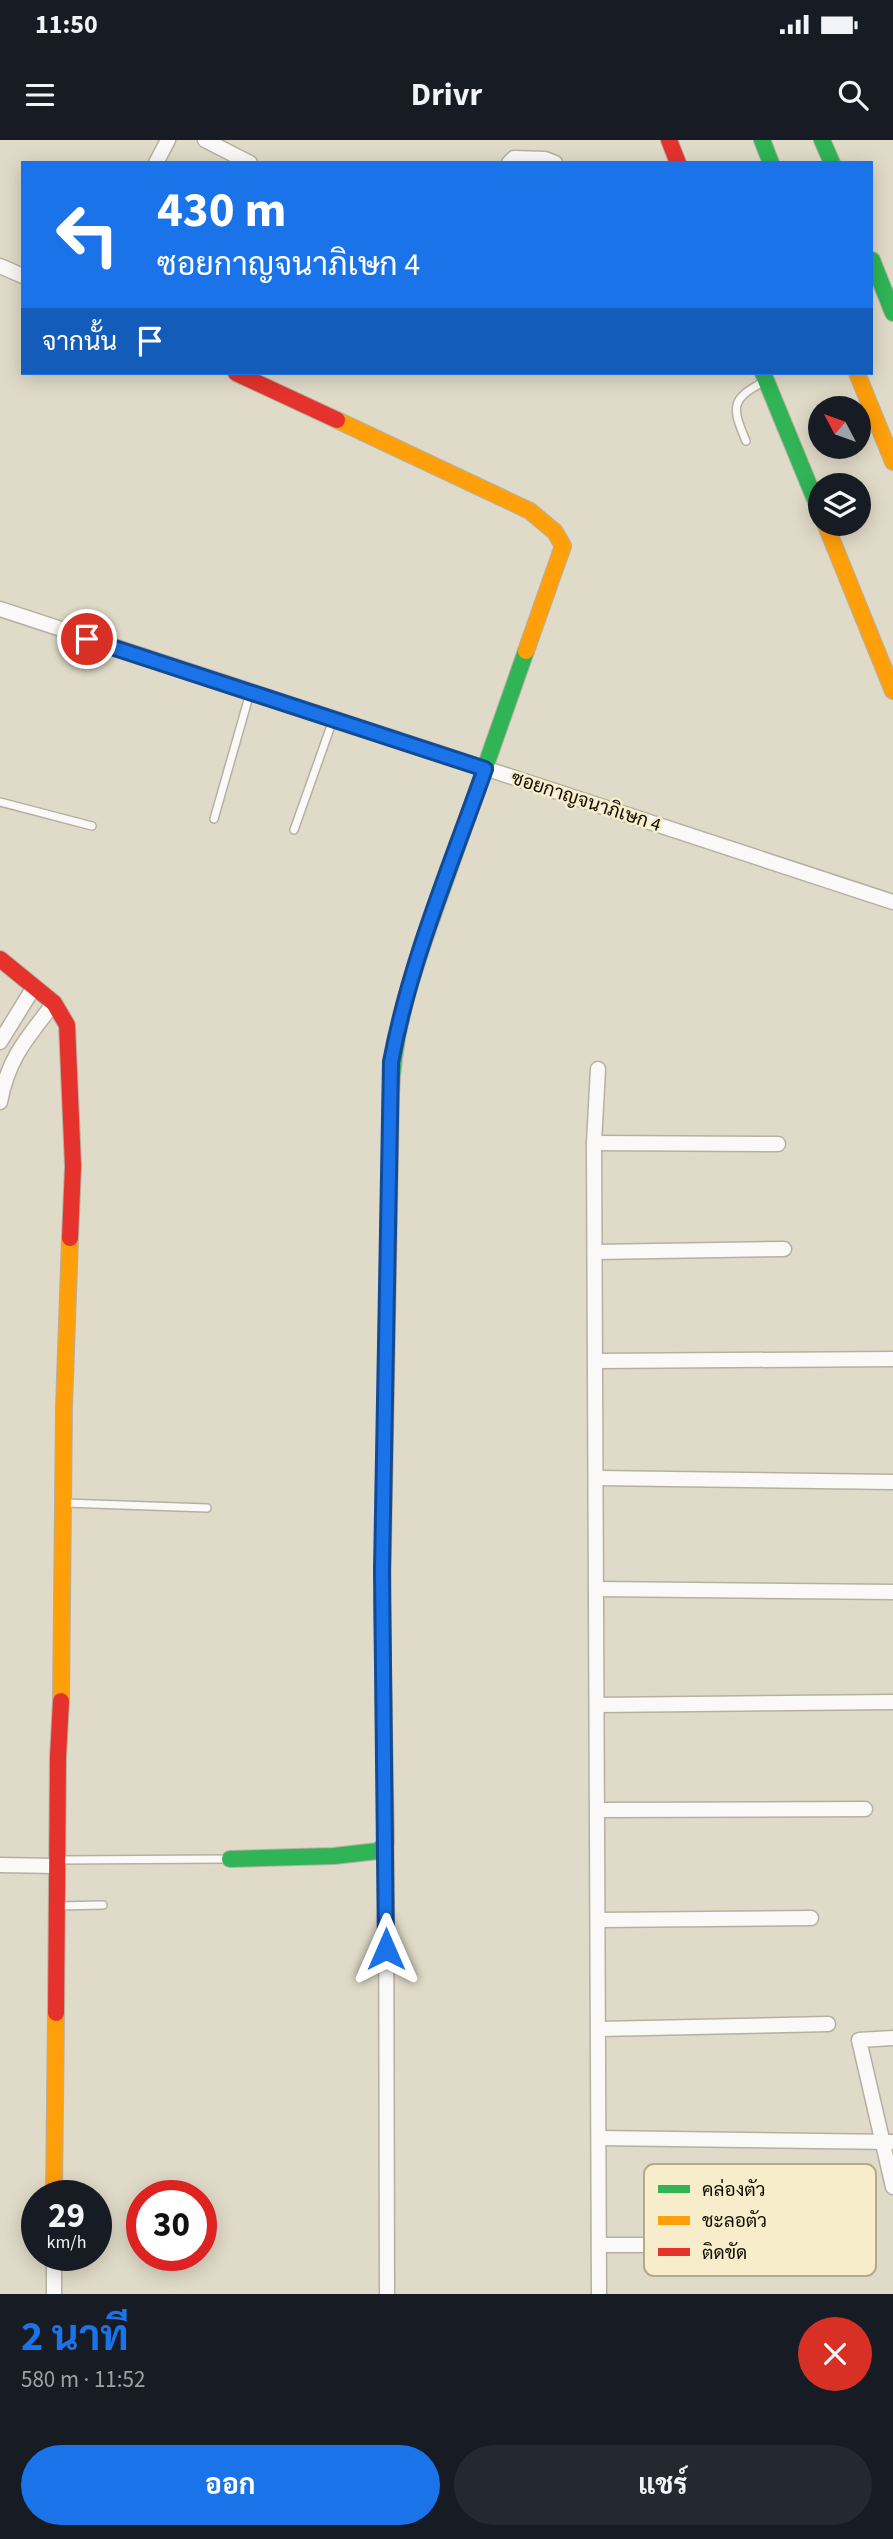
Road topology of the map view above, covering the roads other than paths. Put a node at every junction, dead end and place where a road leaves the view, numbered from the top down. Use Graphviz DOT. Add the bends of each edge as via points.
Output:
graph roads {
  1 [pos="168,140"];
  2 [pos="205,140"];
  3 [pos="669,140"];
  4 [pos="762,140"];
  5 [pos="822,140"];
  6 [pos="222,144"];
  7 [pos="157,161"];
  8 [pos="247,161"];
  9 [pos="511,161"];
  10 [pos="550,161"];
  11 [pos="677,161"];
  12 [pos="770,161"];
  13 [pos="831,161"];
  14 [pos="873,263"];
  15 [pos="0,266"];
  16 [pos="21,275"];
  17 [pos="893,313"];
  18 [pos="240,375"];
  19 [pos="858,375"];
  20 [pos="765,377"];
  21 [pos="746,441"];
  22 [pos="893,461"];
  23 [pos="808,482"];
  24 [pos="830,536"];
  25 [pos="0,609"];
  26 [pos="893,691"];
  27 [pos="250,693"];
  28 [pos="333,720"];
  29 [pos="485,769"];
  30 [pos="0,802"];
  31 [pos="214,819"];
  32 [pos="92,826"];
  33 [pos="294,830"];
  34 [pos="893,902"];
  35 [pos="0,959"];
  36 [pos="34,987"];
  37 [pos="54,1003"];
  38 [pos="0,1042"];
  39 [pos="598,1069"];
  40 [pos="0,1102"];
  41 [pos="594,1143"];
  42 [pos="778,1144"];
  43 [pos="784,1250"];
  44 [pos="595,1252"];
  45 [pos="893,1359"];
  46 [pos="596,1361"];
  47 [pos="597,1478"];
  48 [pos="893,1482"];
  49 [pos="64,1503"];
  50 [pos="207,1508"];
  51 [pos="597,1589"];
  52 [pos="893,1592"];
  53 [pos="893,1702"];
  54 [pos="598,1705"];
  55 [pos="865,1809"];
  56 [pos="599,1810"];
  57 [pos="386,1843"];
  58 [pos="230,1859"];
  59 [pos="57,1863"];
  60 [pos="0,1865"];
  61 [pos="103,1905"];
  62 [pos="57,1906"];
  63 [pos="811,1918"];
  64 [pos="599,1920"];
  65 [pos="828,2024"];
  66 [pos="599,2029"];
  67 [pos="893,2038"];
  68 [pos="599,2138"];
  69 [pos="888,2142"];
  70 [pos="54,2180"];
  71 [pos="893,2187"];
  72 [pos="599,2245"];
  73 [pos="644,2245"];
  74 [pos="54,2271"];
  75 [pos="54,2294"];
  76 [pos="387,2294"];
  77 [pos="599,2294"];
  1 -- 7 [label="street"];
  2 -- 6 [label="street"];
  3 -- 11 [label="main road"];
  4 -- 12 [label="main road"];
  5 -- 13 [label="main road"];
  6 -- 8 [label="street"];
  9 -- 10 [label="street"];
  14 -- 17 [label="main road"];
  15 -- 16 [label="street"];
  18 -- 29 [label="main road" via="530,511 555,532 563,546"];
  19 -- 22 [label="main road"];
  20 -- 21 [label="lane" via="745,392 736,409"];
  20 -- 23 [label="main road"];
  24 -- 26 [label="main road"];
  25 -- 27 [label="street, ซอยกาญจนาภิเษก 4"];
  27 -- 28 [label="street, ซอยกาญจนาภิเษก 4"];
  27 -- 31 [label="lane"];
  28 -- 29 [label="street, ซอยกาญจนาภิเษก 4"];
  28 -- 33 [label="lane"];
  29 -- 34 [label="street, ซอยกาญจนาภิเษก 4"];
  29 -- 57 [label="main road" via="419,955 391,1062 382,1570"];
  30 -- 32 [label="lane"];
  35 -- 36 [label="main road"];
  36 -- 37 [label="main road"];
  36 -- 38 [label="street"];
  37 -- 40 [label="street" via="10,1066"];
  37 -- 49 [label="main road" via="67,1025 73,1166"];
  39 -- 41 [label="street"];
  41 -- 42 [label="street"];
  41 -- 44 [label="street"];
  43 -- 44 [label="street"];
  44 -- 46 [label="street"];
  45 -- 46 [label="street"];
  46 -- 47 [label="street"];
  47 -- 48 [label="street"];
  47 -- 51 [label="street"];
  49 -- 50 [label="lane"];
  49 -- 59 [label="main road"];
  51 -- 52 [label="street"];
  51 -- 54 [label="street"];
  53 -- 54 [label="street"];
  54 -- 56 [label="street"];
  55 -- 56 [label="street"];
  56 -- 64 [label="street"];
  57 -- 58 [label="main road" via="378,1851 334,1856"];
  57 -- 76 [label="street"];
  58 -- 59 [label="lane"];
  59 -- 60 [label="street"];
  59 -- 62 [label="main road"];
  61 -- 62 [label="lane"];
  62 -- 70 [label="main road"];
  63 -- 64 [label="street"];
  64 -- 66 [label="street"];
  65 -- 66 [label="street"];
  66 -- 68 [label="street"];
  67 -- 69 [label="street" via="859,2040"];
  68 -- 69 [label="street"];
  68 -- 72 [label="street"];
  69 -- 71 [label="street"];
  72 -- 73 [label="street"];
  72 -- 77 [label="street"];
  74 -- 75 [label="street"];
}
